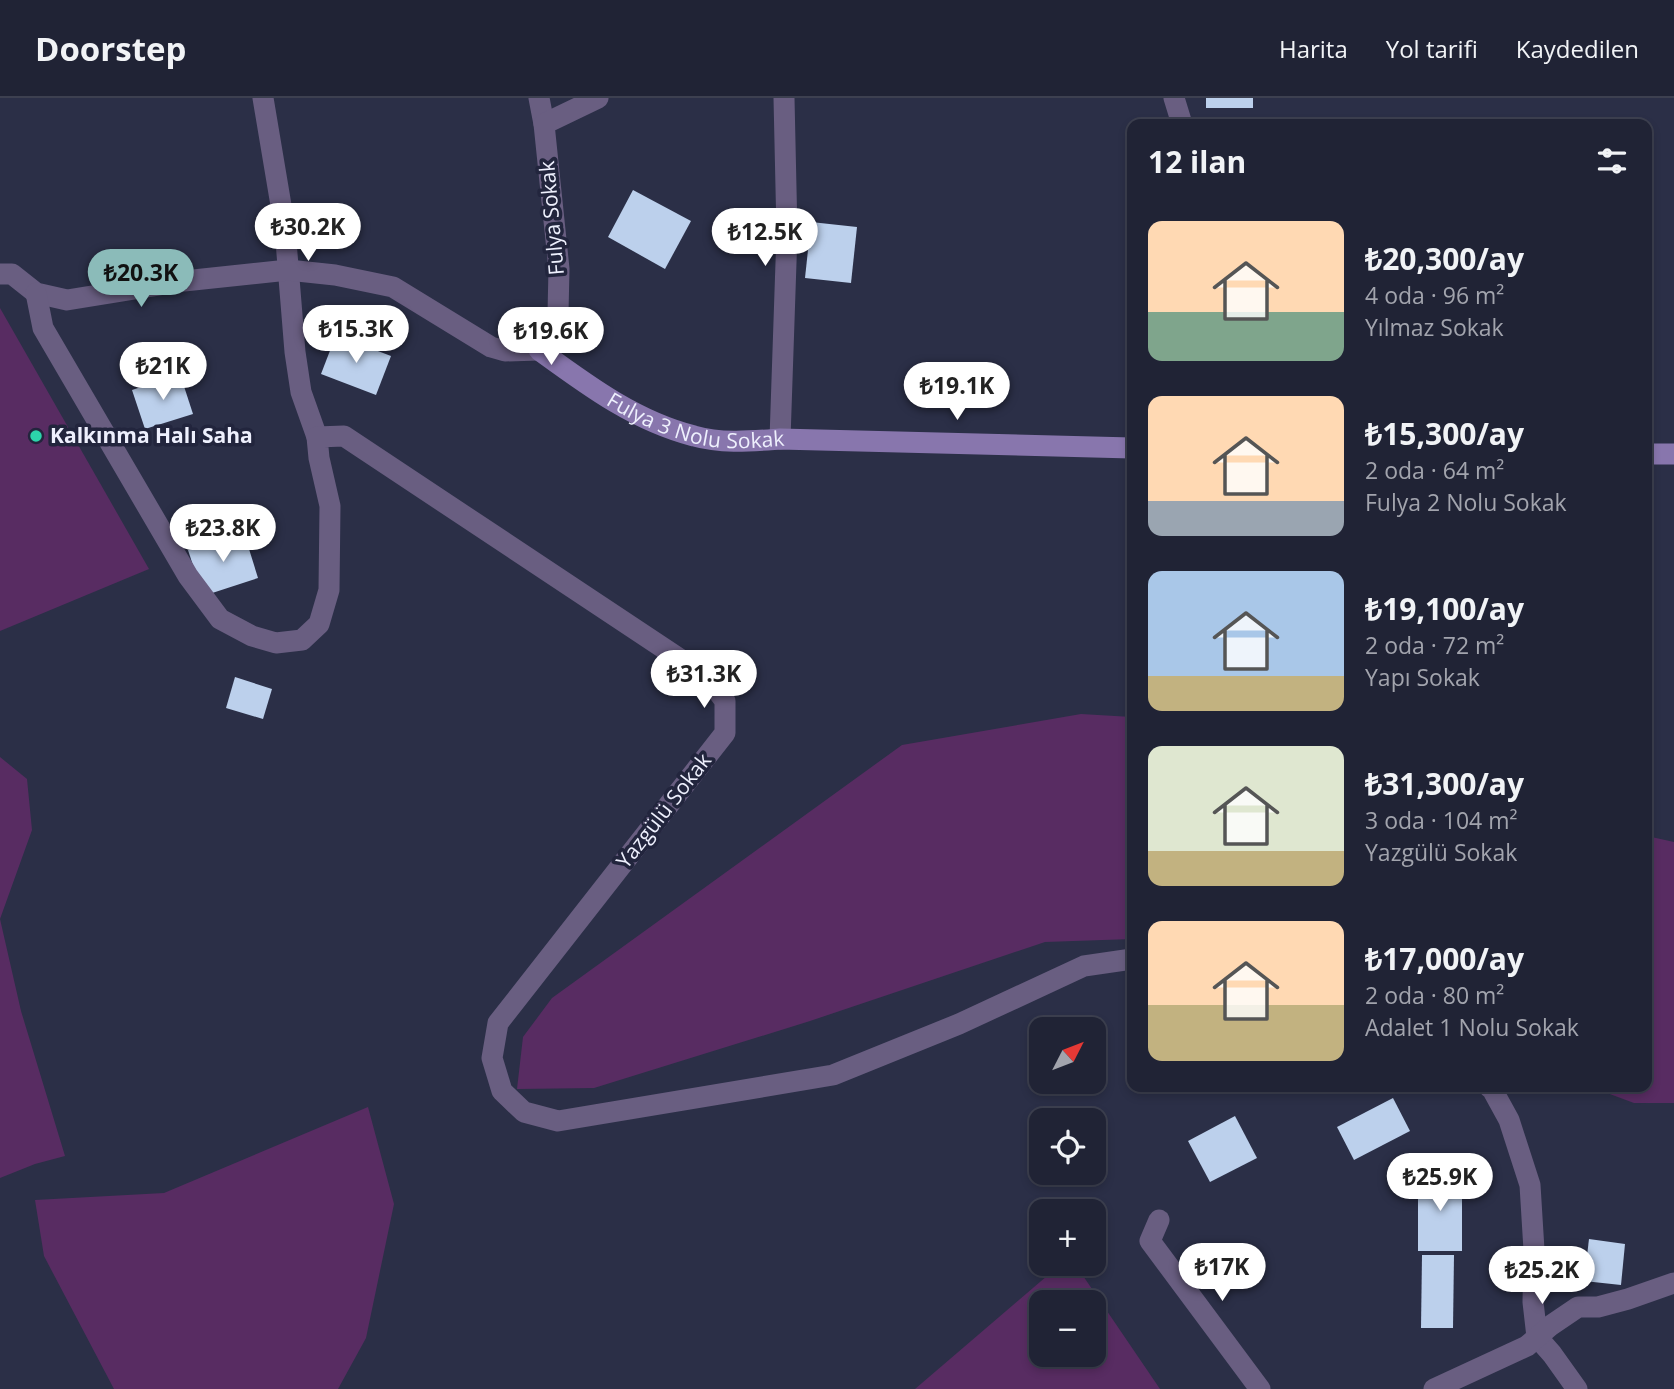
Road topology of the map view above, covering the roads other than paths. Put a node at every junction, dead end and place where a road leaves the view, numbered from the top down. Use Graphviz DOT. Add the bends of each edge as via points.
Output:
graph roads {
  1 [pos="263,98"];
  2 [pos="539,98"];
  3 [pos="598,98"];
  4 [pos="785,98"];
  5 [pos="1174,98"];
  6 [pos="1180,119"];
  7 [pos="544,124"];
  8 [pos="288,270"];
  9 [pos="0,274"];
  10 [pos="36,293"];
  11 [pos="539,350"];
  12 [pos="317,437"];
  13 [pos="780,439"];
  14 [pos="1127,448"];
  15 [pos="1652,454"];
  16 [pos="1674,454"];
  17 [pos="1127,960"];
  18 [pos="1492,1092"];
  19 [pos="1159,1220"];
  20 [pos="1674,1283"];
  21 [pos="1537,1337"];
  22 [pos="1260,1389"];
  23 [pos="1434,1389"];
  24 [pos="1577,1389"];
  1 -- 8 [label="street"];
  2 -- 7 [label="street, Fulya Sokak"];
  3 -- 7 [label="street"];
  4 -- 13 [label="street, Fulya 3 Nolu Sokak" via="787,233"];
  5 -- 6 [label="street"];
  7 -- 11 [label="street, Fulya Sokak" via="559,269 558,313"];
  8 -- 10 [label="street" via="67,300"];
  8 -- 11 [label="street" via="393,287 491,347"];
  8 -- 12 [label="street" via="301,392"];
  9 -- 10 [label="street" via="12,274"];
  10 -- 12 [label="street" via="43,328 188,576 220,619 276,643 302,640 319,624 329,590 330,506"];
  11 -- 13 [label="street, Fulya 3 Nolu Sokak" via="625,409 662,426 708,439"];
  12 -- 17 [label="street, Yazgülü Sokak" via="344,436 707,677 725,701 725,733 498,1023 492,1058 502,1091 524,1112 558,1121 833,1074 959,1024 1084,966"];
  13 -- 14 [label="street"];
  15 -- 16 [label="street"];
  18 -- 21 [label="street" via="1509,1120 1530,1185"];
  19 -- 22 [label="street" via="1150,1241"];
  20 -- 21 [label="street" via="1598,1307 1578,1307"];
  21 -- 23 [label="street" via="1527,1346"];
  21 -- 24 [label="street"];
}
